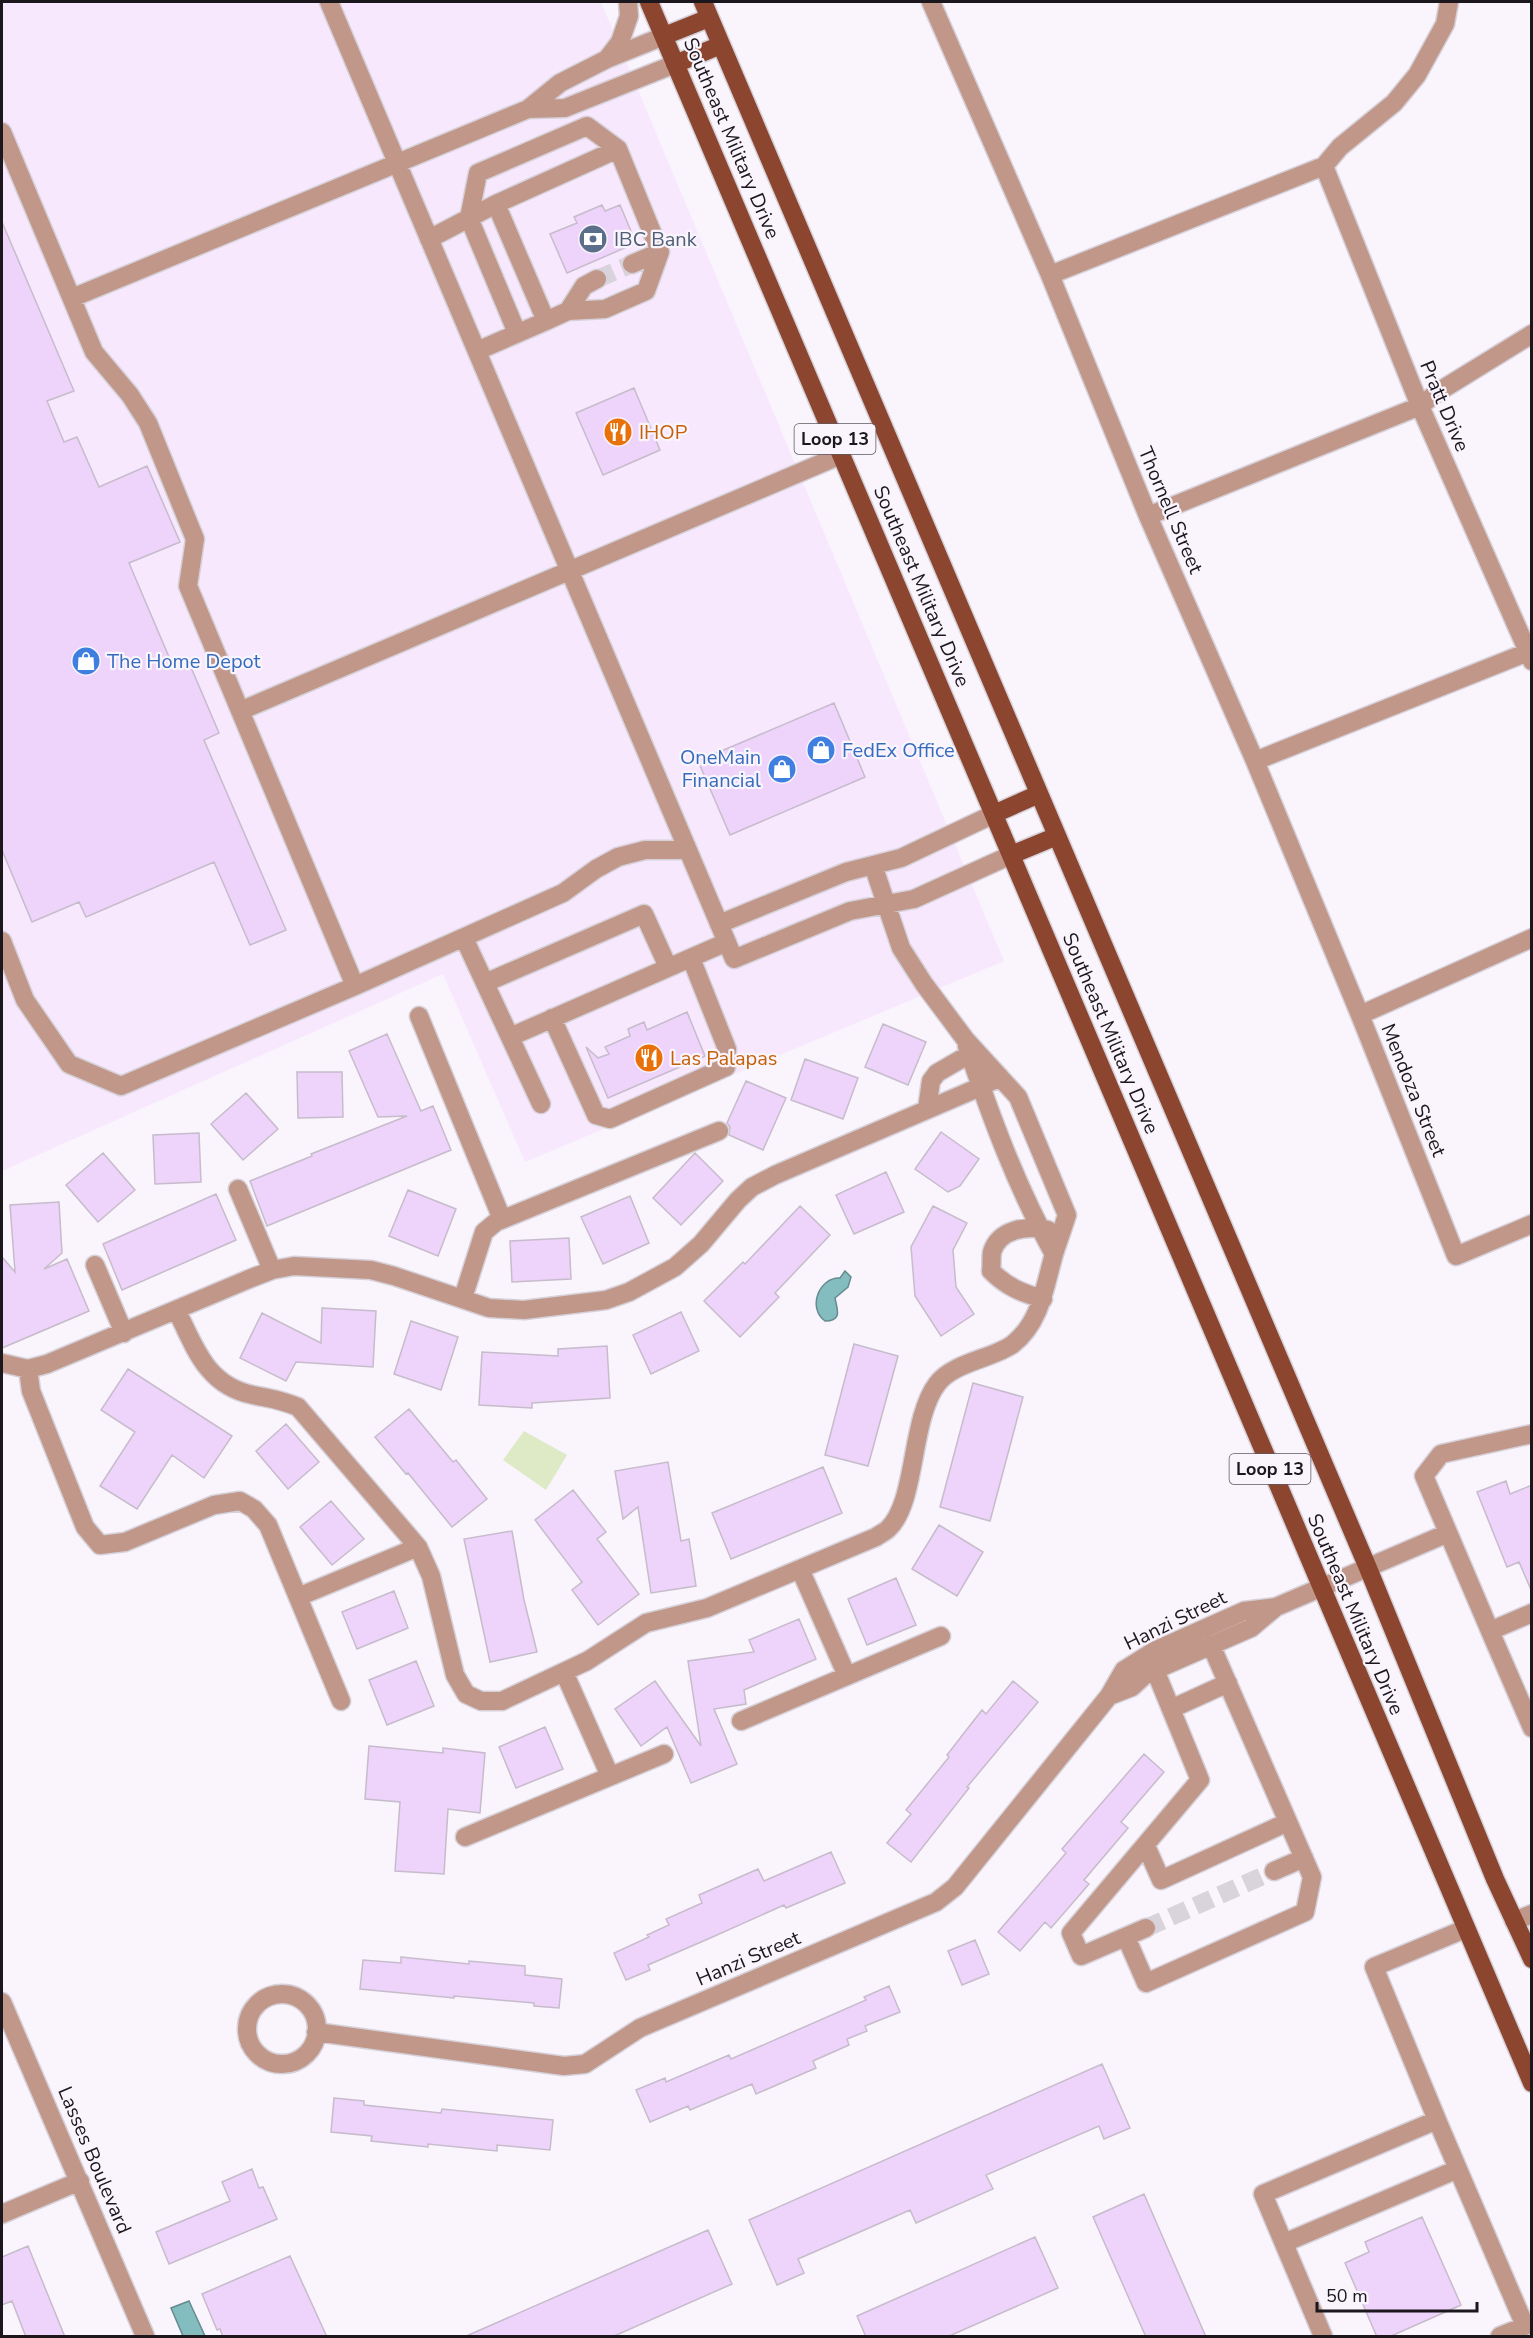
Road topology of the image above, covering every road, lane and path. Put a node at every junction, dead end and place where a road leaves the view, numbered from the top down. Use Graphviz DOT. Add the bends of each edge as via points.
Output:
graph roads {
  1 [pos="329,2"];
  2 [pos="628,2"];
  3 [pos="650,2"];
  4 [pos="931,2"];
  5 [pos="1449,2"];
  6 [pos="706,10"];
  7 [pos="664,36"];
  8 [pos="721,45"];
  9 [pos="607,59"];
  10 [pos="675,64"];
  11 [pos="528,110"];
  12 [pos="2,132"];
  13 [pos="618,149"];
  14 [pos="398,164"];
  15 [pos="1324,166"];
  16 [pos="496,204"];
  17 [pos="469,218"];
  18 [pos="429,238"];
  19 [pos="660,252"];
  20 [pos="632,264"];
  21 [pos="1050,275"];
  22 [pos="597,279"];
  23 [pos="72,298"];
  24 [pos="568,311"];
  25 [pos="546,321"];
  26 [pos="517,333"];
  27 [pos="1532,334"];
  28 [pos="477,351"];
  29 [pos="1420,406"];
  30 [pos="841,455"];
  31 [pos="1148,516"];
  32 [pos="570,570"];
  33 [pos="1530,657"];
  34 [pos="240,711"];
  35 [pos="1255,761"];
  36 [pos="1039,794"];
  37 [pos="994,814"];
  38 [pos="1057,836"];
  39 [pos="688,850"];
  40 [pos="1011,855"];
  41 [pos="873,865"];
  42 [pos="887,904"];
  43 [pos="719,924"];
  44 [pos="464,938"];
  45 [pos="1532,938"];
  46 [pos="2,941"];
  47 [pos="727,942"];
  48 [pos="691,958"];
  49 [pos="668,967"];
  50 [pos="484,983"];
  51 [pos="355,986"];
  52 [pos="1360,1015"];
  53 [pos="419,1016"];
  54 [pos="552,1018"];
  55 [pos="510,1037"];
  56 [pos="970,1048"];
  57 [pos="999,1077"];
  58 [pos="980,1087"];
  59 [pos="541,1104"];
  60 [pos="927,1108"];
  61 [pos="718,1131"];
  62 [pos="238,1190"];
  63 [pos="502,1219"];
  64 [pos="1532,1224"];
  65 [pos="1039,1228"];
  66 [pos="1061,1233"];
  67 [pos="1054,1254"];
  68 [pos="95,1265"];
  69 [pos="272,1270"];
  70 [pos="463,1298"];
  71 [pos="1043,1299"];
  72 [pos="177,1311"];
  73 [pos="124,1333"];
  74 [pos="2,1363"];
  75 [pos="28,1369"];
  76 [pos="1532,1434"];
  77 [pos="1448,1533"];
  78 [pos="418,1547"];
  79 [pos="1368,1568"];
  80 [pos="800,1569"];
  81 [pos="1320,1588"];
  82 [pos="298,1597"];
  83 [pos="1276,1607"];
  84 [pos="1532,1613"];
  85 [pos="1490,1631"];
  86 [pos="941,1636"];
  87 [pos="1211,1645"];
  88 [pos="1155,1670"];
  89 [pos="564,1672"];
  90 [pos="847,1676"];
  91 [pos="1228,1683"];
  92 [pos="1523,1688"];
  93 [pos="1109,1696"];
  94 [pos="341,1701"];
  95 [pos="1171,1709"];
  96 [pos="741,1720"];
  97 [pos="1532,1728"];
  98 [pos="664,1754"];
  99 [pos="610,1776"];
  100 [pos="1288,1822"];
  101 [pos="465,1837"];
  102 [pos="1146,1846"];
  103 [pos="1304,1858"];
  104 [pos="1274,1871"];
  105 [pos="1532,1914"];
  106 [pos="1514,1921"];
  107 [pos="1146,1928"];
  108 [pos="1465,1929"];
  109 [pos="1126,1937"];
  110 [pos="1532,1959"];
  111 [pos="2,2002"];
  112 [pos="316,2032"];
  113 [pos="1532,2083"];
  114 [pos="1437,2120"];
  115 [pos="1458,2169"];
  116 [pos="80,2181"];
  117 [pos="2,2214"];
  118 [pos="1284,2243"];
  119 [pos="145,2337"];
  120 [pos="1323,2337"];
  121 [pos="1500,2337"];
  1 -- 14 [label="street"];
  2 -- 9 [label="street" via="629,16 620,42"];
  3 -- 7 [label="main road, Southeast Military Drive / Loop 13"];
  4 -- 21 [label="street, Thornell Street"];
  5 -- 15 [label="street" via="1445,24 1417,75 1394,103 1340,147"];
  6 -- 7 [label="main road"];
  6 -- 8 [label="main road, Southeast Military Drive / Loop 13"];
  7 -- 9 [label="street"];
  7 -- 10 [label="main road, Southeast Military Drive / Loop 13"];
  8 -- 10 [label="main road"];
  8 -- 36 [label="main road, Southeast Military Drive / Loop 13"];
  9 -- 11 [label="street" via="560,83"];
  10 -- 11 [label="street" via="565,108"];
  10 -- 30 [label="main road, Southeast Military Drive / Loop 13"];
  11 -- 14 [label="street"];
  12 -- 23 [label="street"];
  13 -- 16 [label="street"];
  13 -- 17 [label="street" via="587,126 478,173"];
  13 -- 19 [label="street"];
  14 -- 18 [label="street"];
  14 -- 23 [label="street"];
  15 -- 21 [label="street"];
  15 -- 29 [label="street, Pratt Drive"];
  16 -- 17 [label="street"];
  16 -- 25 [label="street"];
  17 -- 18 [label="street"];
  17 -- 26 [label="street"];
  18 -- 28 [label="street"];
  19 -- 20 [label="street"];
  19 -- 24 [label="street" via="646,291 605,309"];
  21 -- 31 [label="street, Thornell Street"];
  22 -- 24 [label="street" via="584,286"];
  23 -- 34 [label="street" via="94,352 147,423 195,539 188,586"];
  24 -- 25 [label="street"];
  25 -- 26 [label="street"];
  26 -- 28 [label="street"];
  27 -- 29 [label="street"];
  28 -- 32 [label="street"];
  29 -- 31 [label="street"];
  29 -- 33 [label="street, Pratt Drive"];
  30 -- 32 [label="street"];
  30 -- 37 [label="main road, Southeast Military Drive / Loop 13"];
  31 -- 35 [label="street, Thornell Street"];
  32 -- 34 [label="street"];
  32 -- 39 [label="street"];
  33 -- 35 [label="street"];
  34 -- 51 [label="street"];
  35 -- 52 [label="street, Thornell Street"];
  36 -- 37 [label="main road"];
  36 -- 38 [label="main road, Southeast Military Drive / Loop 13"];
  37 -- 40 [label="main road, Southeast Military Drive / Loop 13"];
  37 -- 41 [label="street" via="901,858"];
  38 -- 40 [label="main road"];
  38 -- 79 [label="main road, Southeast Military Drive / Loop 13"];
  39 -- 43 [label="street"];
  39 -- 44 [label="street" via="645,850 618,857 563,893"];
  40 -- 42 [label="street" via="914,899"];
  40 -- 81 [label="main road, Southeast Military Drive / Loop 13"];
  41 -- 42 [label="street"];
  41 -- 43 [label="street" via="846,872"];
  42 -- 47 [label="street" via="850,911 734,959"];
  42 -- 56 [label="street" via="901,948"];
  43 -- 47 [label="street"];
  44 -- 50 [label="street"];
  44 -- 51 [label="street"];
  45 -- 52 [label="street, Mendoza Street"];
  46 -- 51 [label="street" via="25,1000 69,1064 121,1086"];
  47 -- 48 [label="street"];
  48 -- 49 [label="street"];
  48 -- 54 [label="street" via="727,1049 726,1067 610,1119 596,1115"];
  49 -- 50 [label="street" via="644,914"];
  49 -- 54 [label="street"];
  50 -- 55 [label="street"];
  52 -- 64 [label="street, Mendoza Street" via="1456,1256"];
  53 -- 63 [label="street"];
  54 -- 55 [label="street"];
  55 -- 59 [label="street"];
  56 -- 57 [label="street"];
  56 -- 58 [label="street"];
  56 -- 60 [label="street" via="931,1081"];
  57 -- 58 [label="street"];
  57 -- 66 [label="street" via="1018,1097 1067,1215"];
  58 -- 60 [label="street"];
  58 -- 65 [label="street"];
  60 -- 70 [label="street" via="752,1187 675,1267 629,1292 606,1300 524,1310 489,1308"];
  61 -- 63 [label="street"];
  62 -- 69 [label="street"];
  63 -- 70 [label="street" via="484,1232"];
  65 -- 66 [label="street"];
  65 -- 67 [label="street"];
  65 -- 71 [label="street" via="1018,1228 999,1239 992,1253 991,1271 1004,1284"];
  66 -- 67 [label="street"];
  67 -- 71 [label="street"];
  68 -- 73 [label="street"];
  69 -- 70 [label="street" via="294,1266 371,1270"];
  69 -- 72 [label="street"];
  71 -- 80 [label="street" via="1028,1328 1013,1344 966,1364 938,1383 923,1413 900,1512 888,1529"];
  72 -- 73 [label="street"];
  72 -- 78 [label="street" via="207,1370 232,1389 278,1398 298,1407"];
  73 -- 75 [label="street"];
  74 -- 75 [label="street"];
  75 -- 82 [label="street" via="31,1391 85,1527 100,1545 125,1542 214,1505 240,1501 254,1509 268,1526"];
  76 -- 77 [label="street" via="1441,1454 1424,1476"];
  77 -- 79 [label="street, Hanzi Street"];
  77 -- 85 [label="street"];
  78 -- 82 [label="street"];
  78 -- 89 [label="street" via="431,1576 455,1675 466,1694 481,1701 502,1701"];
  79 -- 81 [label="street, Hanzi Street"];
  79 -- 106 [label="main road, Southeast Military Drive / Loop 13"];
  80 -- 89 [label="street" via="707,1608 646,1623"];
  80 -- 90 [label="street"];
  81 -- 83 [label="street, Hanzi Street"];
  81 -- 108 [label="main road, Southeast Military Drive / Loop 13"];
  82 -- 94 [label="street"];
  83 -- 87 [label="street, Hanzi Street" via="1251,1628"];
  83 -- 93 [label="street, Hanzi Street" via="1244,1611 1154,1651 1124,1670"];
  84 -- 85 [label="street"];
  85 -- 92 [label="street"];
  86 -- 90 [label="street"];
  87 -- 88 [label="street, Hanzi Street"];
  87 -- 91 [label="street"];
  88 -- 93 [label="street, Hanzi Street" via="1132,1687"];
  88 -- 95 [label="street"];
  89 -- 99 [label="street"];
  90 -- 96 [label="street"];
  91 -- 95 [label="street"];
  91 -- 100 [label="street"];
  92 -- 97 [label="street"];
  93 -- 112 [label="street, Hanzi Street" via="955,1887 936,1902 640,2028 585,2064 564,2066"];
  95 -- 102 [label="street" via="1200,1780"];
  98 -- 99 [label="street"];
  99 -- 101 [label="street"];
  100 -- 102 [label="street" via="1161,1880"];
  100 -- 103 [label="street"];
  102 -- 109 [label="street" via="1071,1933 1081,1956"];
  103 -- 104 [label="street"];
  103 -- 109 [label="street" via="1312,1877 1305,1912 1146,1983"];
  105 -- 106 [label="street"];
  106 -- 110 [label="main road, Southeast Military Drive / Loop 13"];
  107 -- 109 [label="street"];
  108 -- 113 [label="main road, Southeast Military Drive / Loop 13"];
  108 -- 114 [label="street" via="1374,1967"];
  111 -- 116 [label="street, Lasses Boulevard"];
  114 -- 115 [label="street"];
  114 -- 118 [label="street" via="1263,2194"];
  115 -- 118 [label="street"];
  115 -- 121 [label="street" via="1525,2326"];
  116 -- 117 [label="street"];
  116 -- 119 [label="street, Lasses Boulevard"];
  118 -- 120 [label="street"];
}
